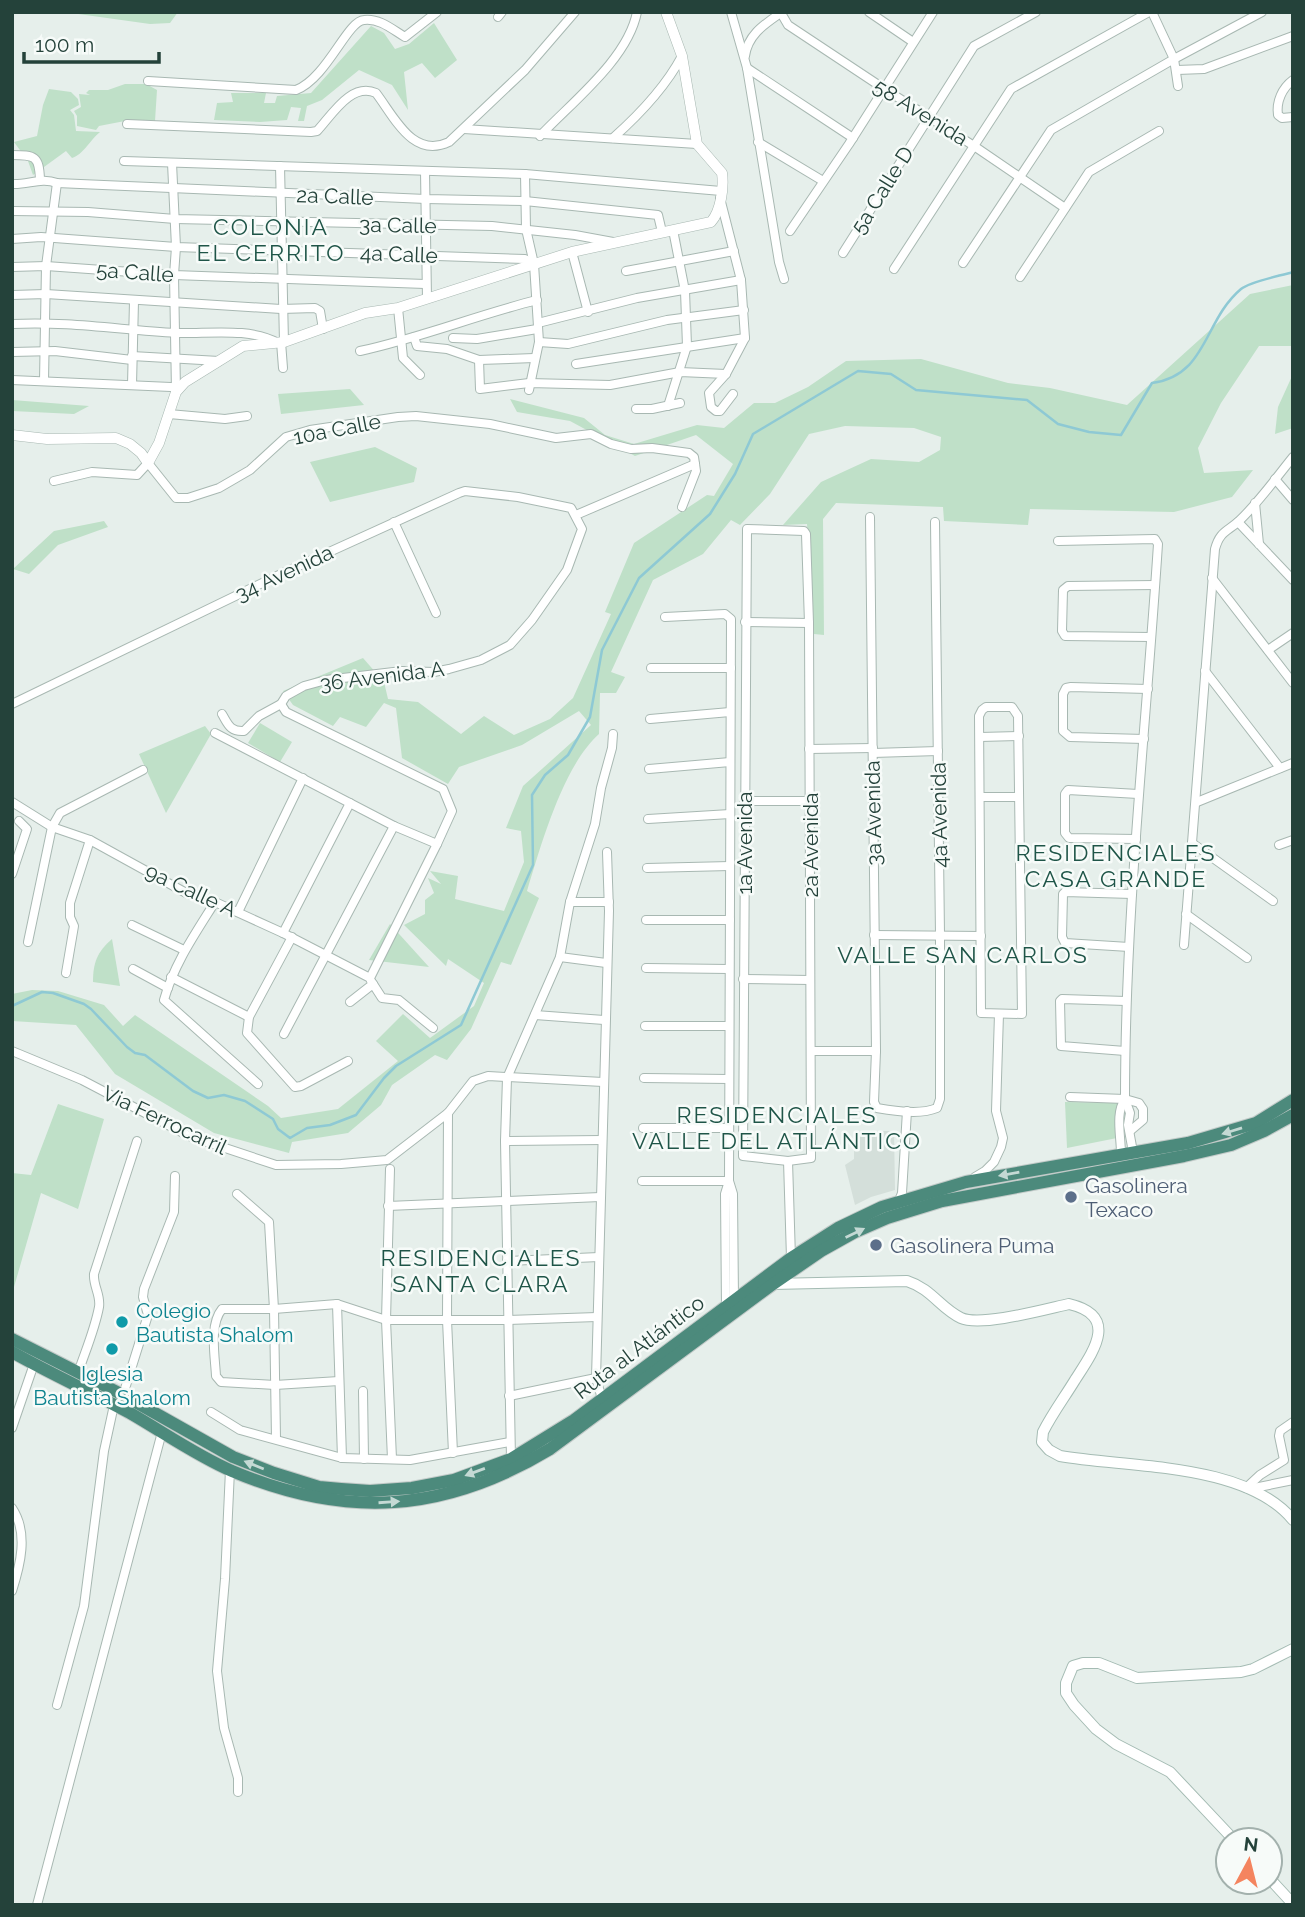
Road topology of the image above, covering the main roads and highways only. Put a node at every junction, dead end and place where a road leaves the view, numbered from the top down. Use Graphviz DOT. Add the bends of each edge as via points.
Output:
graph roads {
  1 [pos="1293,1100"];
  2 [pos="1293,1115"];
  3 [pos="1098,1158"];
  4 [pos="1097,1172"];
  5 [pos="773,1284"];
  6 [pos="12,1339"];
  7 [pos="12,1352"];
  8 [pos="119,1400"];
  9 [pos="1293,1520"];
  10 [pos="1293,1648"];
  11 [pos="1221,1826"];
  1 -- 3 [label="highway, Ruta al Atlántico, one-way" via="1233,1131"];
  2 -- 4 [label="highway, Ruta al Atlántico" via="1231,1144"];
  3 -- 4 [label="highway"];
  3 -- 8 [label="highway, Ruta al Atlántico, one-way" via="966,1182 899,1201 838,1228 574,1420 511,1459 454,1480 370,1491 319,1486 233,1457"];
  5 -- 4 [label="highway, Ruta al Atlántico, one-way" via="821,1251 887,1218 942,1201"];
  8 -- 5 [label="highway, Ruta al Atlántico, one-way" via="162,1432 230,1470 317,1499 416,1500 458,1492 515,1470 550,1449"];
  5 -- 9 [label="main road" via="907,1281 922,1286 963,1319 979,1322 1069,1304 1081,1307 1097,1322 1097,1346 1043,1432 1042,1442 1049,1450 1060,1456 1144,1465 1248,1488 1277,1504"];
  6 -- 8 [label="highway, Ruta al Atlántico"];
  7 -- 8 [label="highway, Ruta al Atlántico"];
  10 -- 11 [label="main road" via="1253,1669 1156,1678 1137,1678 1110,1666 1083,1663 1073,1666 1066,1683 1066,1693 1096,1729 1170,1772"];
}
